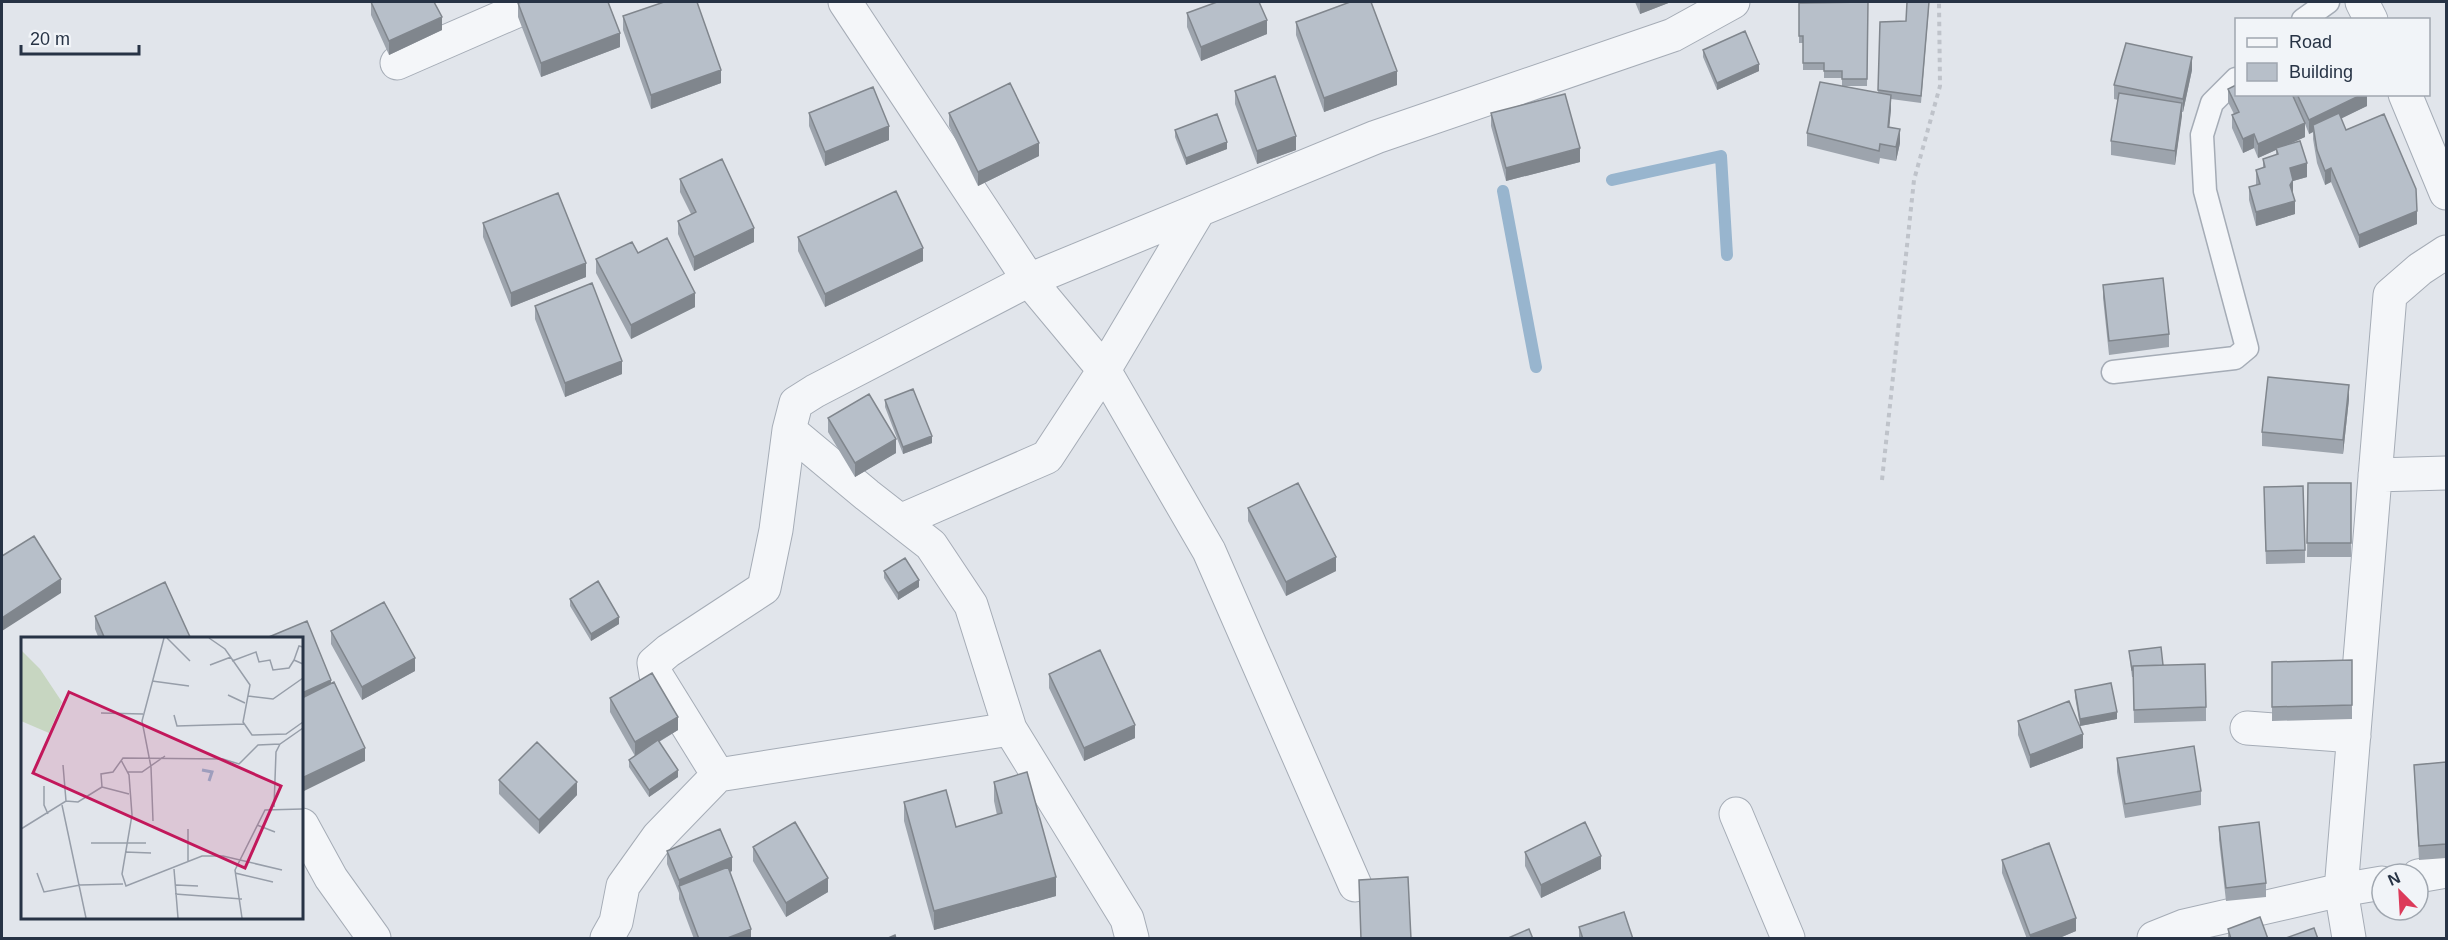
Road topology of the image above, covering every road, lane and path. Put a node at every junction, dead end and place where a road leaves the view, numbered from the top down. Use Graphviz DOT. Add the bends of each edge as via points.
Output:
graph roads {
  1 [pos="537,2"];
  2 [pos="845,2"];
  3 [pos="1732,2"];
  4 [pos="1939,2"];
  5 [pos="2328,2"];
  6 [pos="2362,2"];
  7 [pos="2306,18"];
  8 [pos="2370,18"];
  9 [pos="397,63"];
  10 [pos="2235,80"];
  11 [pos="2406,96"];
  12 [pos="2446,193"];
  13 [pos="1199,210"];
  14 [pos="2446,252"];
  15 [pos="1029,280"];
  16 [pos="1104,370"];
  17 [pos="2113,372"];
  18 [pos="789,430"];
  19 [pos="2446,473"];
  20 [pos="2375,476"];
  21 [pos="1882,480"];
  22 [pos="900,520"];
  23 [pos="1010,729"];
  24 [pos="2247,729"];
  25 [pos="2354,736"];
  26 [pos="718,775"];
  27 [pos="1736,814"];
  28 [pos="303,827"];
  29 [pos="2446,872"];
  30 [pos="2430,874"];
  31 [pos="1355,885"];
  32 [pos="2370,885"];
  33 [pos="2341,890"];
  34 [pos="374,939"];
  35 [pos="607,939"];
  36 [pos="1132,939"];
  37 [pos="1788,939"];
  38 [pos="2154,939"];
  39 [pos="2349,939"];
  1 -- 9 [label="street"];
  2 -- 15 [label="street"];
  3 -- 13 [label="street" via="1673,35 1376,136"];
  4 -- 21 [label="path" via="1940,86 1914,180"];
  5 -- 7 [label="lane"];
  6 -- 8 [label="street"];
  10 -- 17 [label="lane" via="2212,104 2202,135 2205,191 2247,348 2235,358"];
  11 -- 12 [label="street"];
  13 -- 15 [label="street"];
  13 -- 16 [label="street"];
  14 -- 20 [label="street" via="2390,294"];
  15 -- 16 [label="street"];
  15 -- 18 [label="street" via="796,403"];
  16 -- 22 [label="street" via="1047,457"];
  16 -- 31 [label="street" via="1209,551"];
  18 -- 22 [label="street"];
  18 -- 26 [label="street" via="764,588 654,663 656,675"];
  19 -- 20 [label="street"];
  20 -- 25 [label="street"];
  22 -- 23 [label="street" via="931,545 971,605"];
  23 -- 26 [label="street"];
  23 -- 36 [label="street" via="1127,919"];
  24 -- 25 [label="street"];
  25 -- 33 [label="street"];
  26 -- 35 [label="street" via="658,837 623,886 616,922"];
  27 -- 37 [label="street"];
  28 -- 34 [label="street" via="331,878"];
  29 -- 30 [label="street"];
  32 -- 33 [label="street"];
  33 -- 38 [label="street" via="2184,926"];
  33 -- 39 [label="street"];
}
